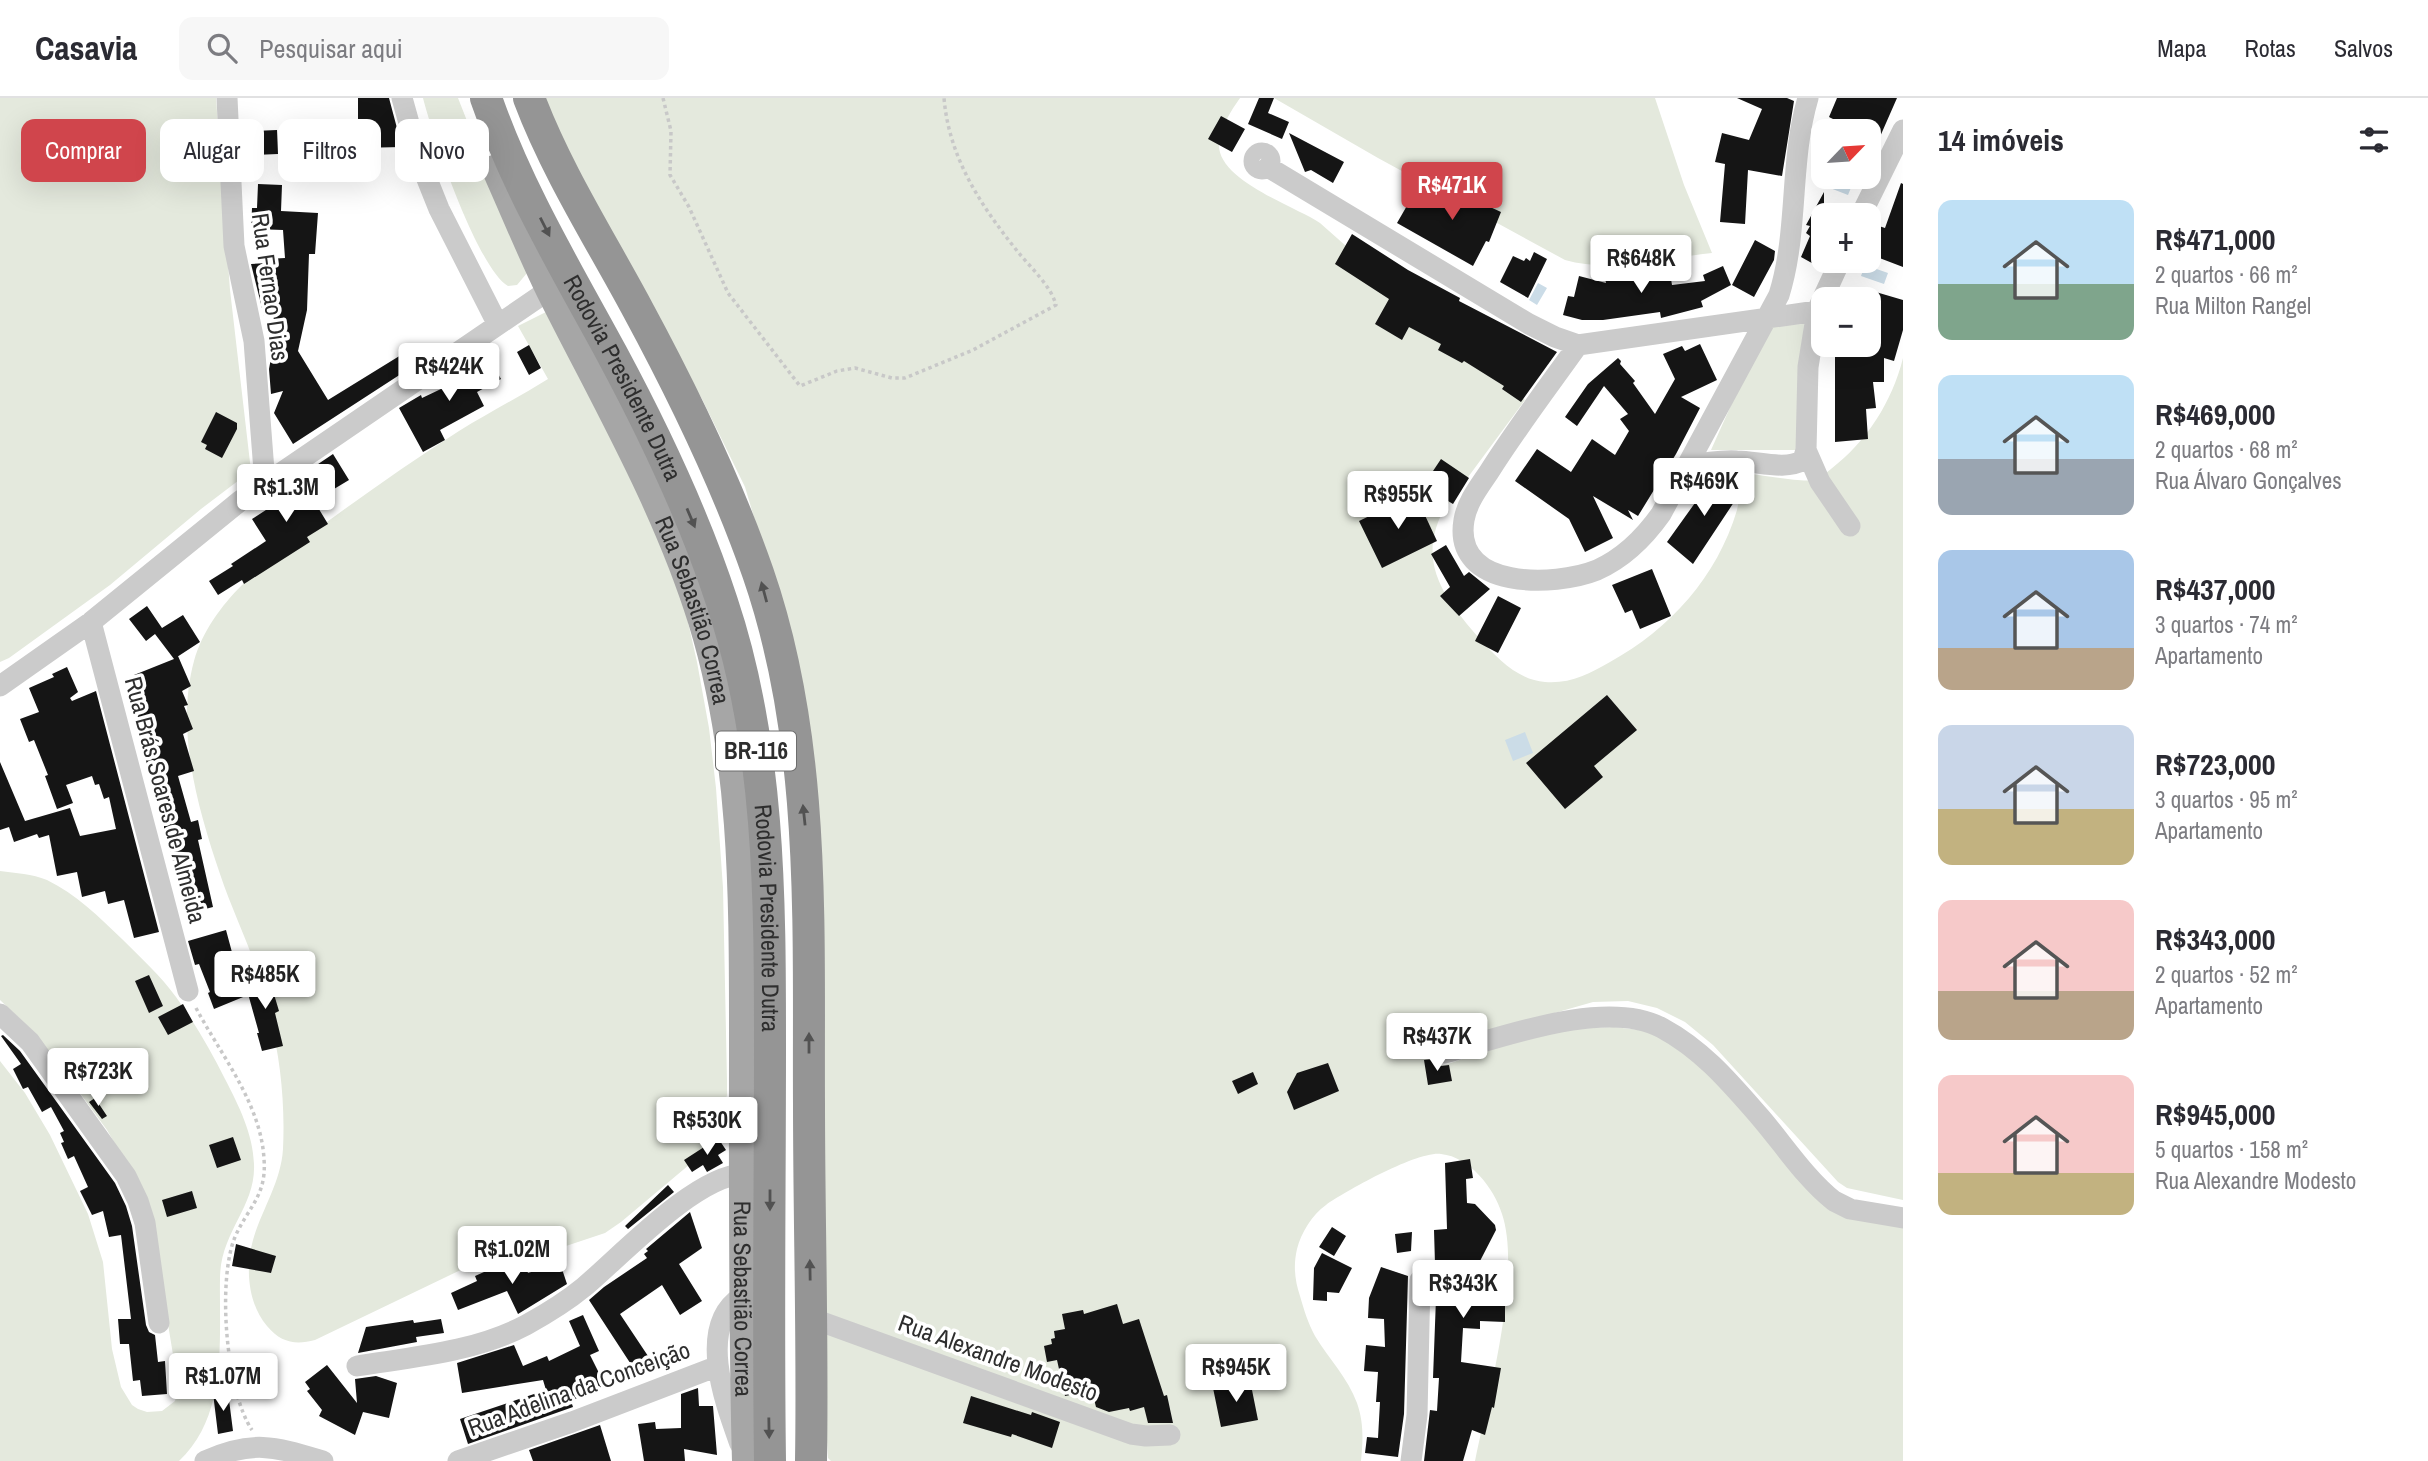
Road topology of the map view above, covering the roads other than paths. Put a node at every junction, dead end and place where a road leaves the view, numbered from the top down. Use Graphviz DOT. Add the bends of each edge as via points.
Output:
graph roads {
  1 [pos="227,98"];
  2 [pos="402,98"];
  3 [pos="468,98"];
  4 [pos="486,98"];
  5 [pos="529,98"];
  6 [pos="1808,98"];
  7 [pos="1903,130"];
  8 [pos="1268,167"];
  9 [pos="494,168"];
  10 [pos="1867,203"];
  11 [pos="549,289"];
  12 [pos="1811,312"];
  13 [pos="1766,318"];
  14 [pos="497,323"];
  15 [pos="1578,345"];
  16 [pos="1811,348"];
  17 [pos="1806,450"];
  18 [pos="1686,467"];
  19 [pos="265,484"];
  20 [pos="1850,526"];
  21 [pos="91,622"];
  22 [pos="0,686"];
  23 [pos="188,990"];
  24 [pos="0,1014"];
  25 [pos="1445,1053"];
  26 [pos="743,1174"];
  27 [pos="1903,1217"];
  28 [pos="1420,1280"];
  29 [pos="741,1297"];
  30 [pos="811,1318"];
  31 [pos="159,1323"];
  32 [pos="356,1366"];
  33 [pos="718,1366"];
  34 [pos="1170,1434"];
  35 [pos="753,1459"];
  36 [pos="205,1461"];
  37 [pos="323,1461"];
  38 [pos="458,1461"];
  39 [pos="811,1461"];
  40 [pos="1411,1461"];
  1 -- 19 [label="street, Rua Fernao Dias" via="234,246 254,341"];
  2 -- 14 [label="street" via="418,159 439,209"];
  3 -- 9 [label="highway"];
  4 -- 35 [label="highway, Rodovia Presidente Dutra / BR-116, one-way" via="518,175 671,473 703,546 748,694 765,819 768,917"];
  30 -- 5 [label="highway, Rodovia Presidente Dutra / BR-116, one-way" via="807,844 794,726 777,642 751,554 703,436 593,232"];
  6 -- 13 [label="street" via="1797,149 1786,274"];
  7 -- 10 [label="street"];
  8 -- 15 [label="street" via="1529,324"];
  9 -- 11 [label="main road, Rua Sebastião Correa"];
  11 -- 14 [label="street"];
  11 -- 26 [label="main road, Rua Sebastião Correa" via="662,518 701,622 716,681 739,839"];
  12 -- 13 [label="street"];
  13 -- 15 [label="street"];
  13 -- 18 [label="street"];
  14 -- 19 [label="street"];
  15 -- 18 [label="street" via="1466,510 1463,529 1476,561 1496,575 1526,579 1597,570 1628,552 1651,529"];
  16 -- 17 [label="street"];
  17 -- 18 [label="street" via="1803,460 1793,465 1716,461"];
  17 -- 20 [label="street" via="1820,482"];
  19 -- 21 [label="street"];
  21 -- 22 [label="street"];
  21 -- 23 [label="street, Rua Brás Soares de Almeida"];
  24 -- 31 [label="street" via="30,1042 126,1176 145,1223"];
  25 -- 27 [label="street" via="1561,1021 1623,1019 1661,1027 1714,1065 1839,1205"];
  26 -- 29 [label="main road, Rua Sebastião Correa"];
  26 -- 32 [label="street" via="729,1176 676,1207 583,1288 525,1325 482,1343"];
  28 -- 40 [label="street" via="1417,1415"];
  29 -- 33 [label="street" via="725,1314"];
  29 -- 35 [label="main road, Rua Sebastião Correa"];
  30 -- 34 [label="street, Rua Alexandre Modesto" via="1131,1434"];
  30 -- 39 [label="highway, Rodovia Presidente Dutra / BR-116"];
  33 -- 35 [label="street" via="729,1413"];
  33 -- 38 [label="street, Rua Adelina da Conceição"];
  36 -- 37 [label="street" via="270,1446"];
}
